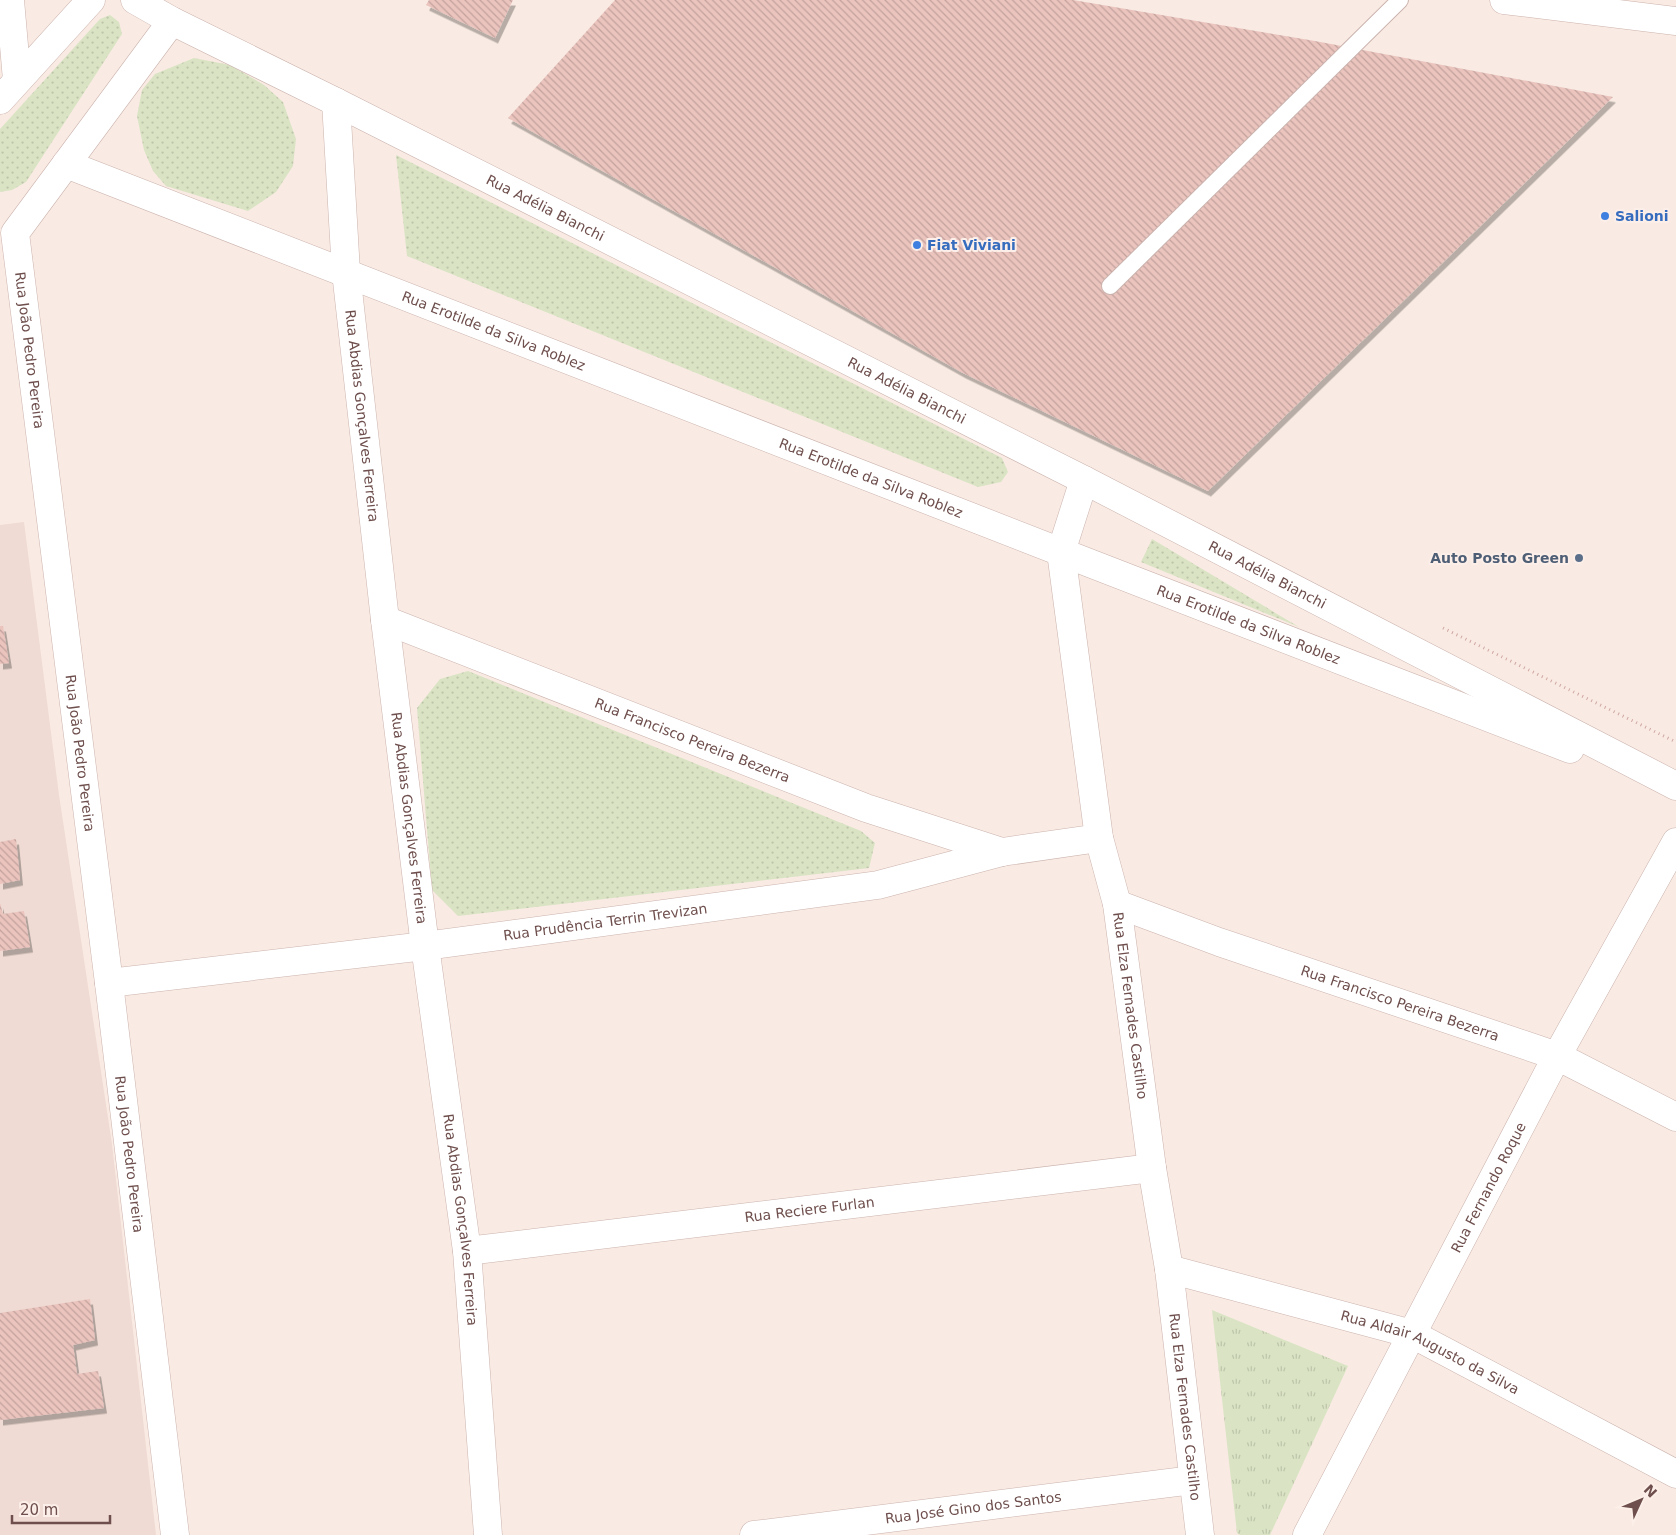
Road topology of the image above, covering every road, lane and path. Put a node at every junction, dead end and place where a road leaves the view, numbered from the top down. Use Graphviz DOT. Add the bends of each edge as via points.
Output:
graph roads {
  1 [pos="10,0"];
  2 [pos="91,0"];
  3 [pos="134,0"];
  4 [pos="1400,0"];
  5 [pos="1504,0"];
  6 [pos="172,21"];
  7 [pos="1676,21"];
  8 [pos="8,90"];
  9 [pos="336,102"];
  10 [pos="66,164"];
  11 [pos="8,228"];
  12 [pos="346,272"];
  13 [pos="1110,286"];
  14 [pos="1084,480"];
  15 [pos="1061,552"];
  16 [pos="385,620"];
  17 [pos="1676,788"];
  18 [pos="1099,838"];
  19 [pos="1676,842"];
  20 [pos="1002,852"];
  21 [pos="1118,904"];
  22 [pos="425,946"];
  23 [pos="109,984"];
  24 [pos="1557,1056"];
  25 [pos="1676,1117"];
  26 [pos="1152,1168"];
  27 [pos="466,1252"];
  28 [pos="1169,1268"];
  29 [pos="1412,1334"];
  30 [pos="1676,1474"];
  31 [pos="1193,1480"];
  32 [pos="175,1535"];
  33 [pos="488,1535"];
  34 [pos="754,1535"];
  35 [pos="1200,1535"];
  36 [pos="1307,1535"];
  1 -- 8 [label="street"];
  2 -- 8 [label="street"];
  3 -- 6 [label="street, Rua Adélia Bianchi"];
  4 -- 13 [label="lane"];
  5 -- 7 [label="street"];
  6 -- 9 [label="street, Rua Adélia Bianchi"];
  6 -- 10 [label="street, Rua João Pedro Pereira"];
  9 -- 12 [label="street, Rua Abdias Gonçalves Ferreira"];
  9 -- 14 [label="street, Rua Adélia Bianchi"];
  10 -- 11 [label="street, Rua João Pedro Pereira"];
  10 -- 12 [label="street, Rua Erotilde da Silva Roblez"];
  11 -- 23 [label="street, Rua João Pedro Pereira"];
  12 -- 15 [label="street, Rua Erotilde da Silva Roblez"];
  12 -- 16 [label="street, Rua Abdias Gonçalves Ferreira"];
  14 -- 15 [label="street, Rua Elza Fernades Castilho"];
  14 -- 17 [label="street, Rua Adélia Bianchi"];
  15 -- 17 [label="street, Rua Erotilde da Silva Roblez"];
  15 -- 18 [label="street, Rua Elza Fernades Castilho"];
  16 -- 20 [label="street, Rua Francisco Pereira Bezerra" via="866,808"];
  16 -- 22 [label="street, Rua Abdias Gonçalves Ferreira"];
  18 -- 20 [label="street, Rua Prudência Terrin Trevizan"];
  18 -- 21 [label="street, Rua Elza Fernades Castilho"];
  19 -- 24 [label="street, Rua Fernando Roque"];
  20 -- 22 [label="street, Rua Prudência Terrin Trevizan" via="878,885"];
  21 -- 24 [label="street, Rua Francisco Pereira Bezerra" via="1219,942"];
  21 -- 26 [label="street, Rua Elza Fernades Castilho"];
  22 -- 23 [label="street, Rua Prudência Terrin Trevizan"];
  22 -- 27 [label="street, Rua Abdias Gonçalves Ferreira"];
  23 -- 32 [label="street, Rua João Pedro Pereira"];
  24 -- 25 [label="street, Rua Francisco Pereira Bezerra"];
  24 -- 29 [label="street, Rua Fernando Roque"];
  26 -- 27 [label="street, Rua Reciere Furlan"];
  26 -- 28 [label="street, Rua Elza Fernades Castilho"];
  27 -- 33 [label="street, Rua Abdias Gonçalves Ferreira"];
  28 -- 29 [label="street, Rua Aldair Augusto da Silva"];
  28 -- 31 [label="street, Rua Elza Fernades Castilho"];
  29 -- 30 [label="street, Rua Aldair Augusto da Silva"];
  29 -- 36 [label="street, Rua Fernando Roque"];
  31 -- 34 [label="street, Rua José Gino dos Santos"];
  31 -- 35 [label="street, Rua Elza Fernades Castilho"];
}
